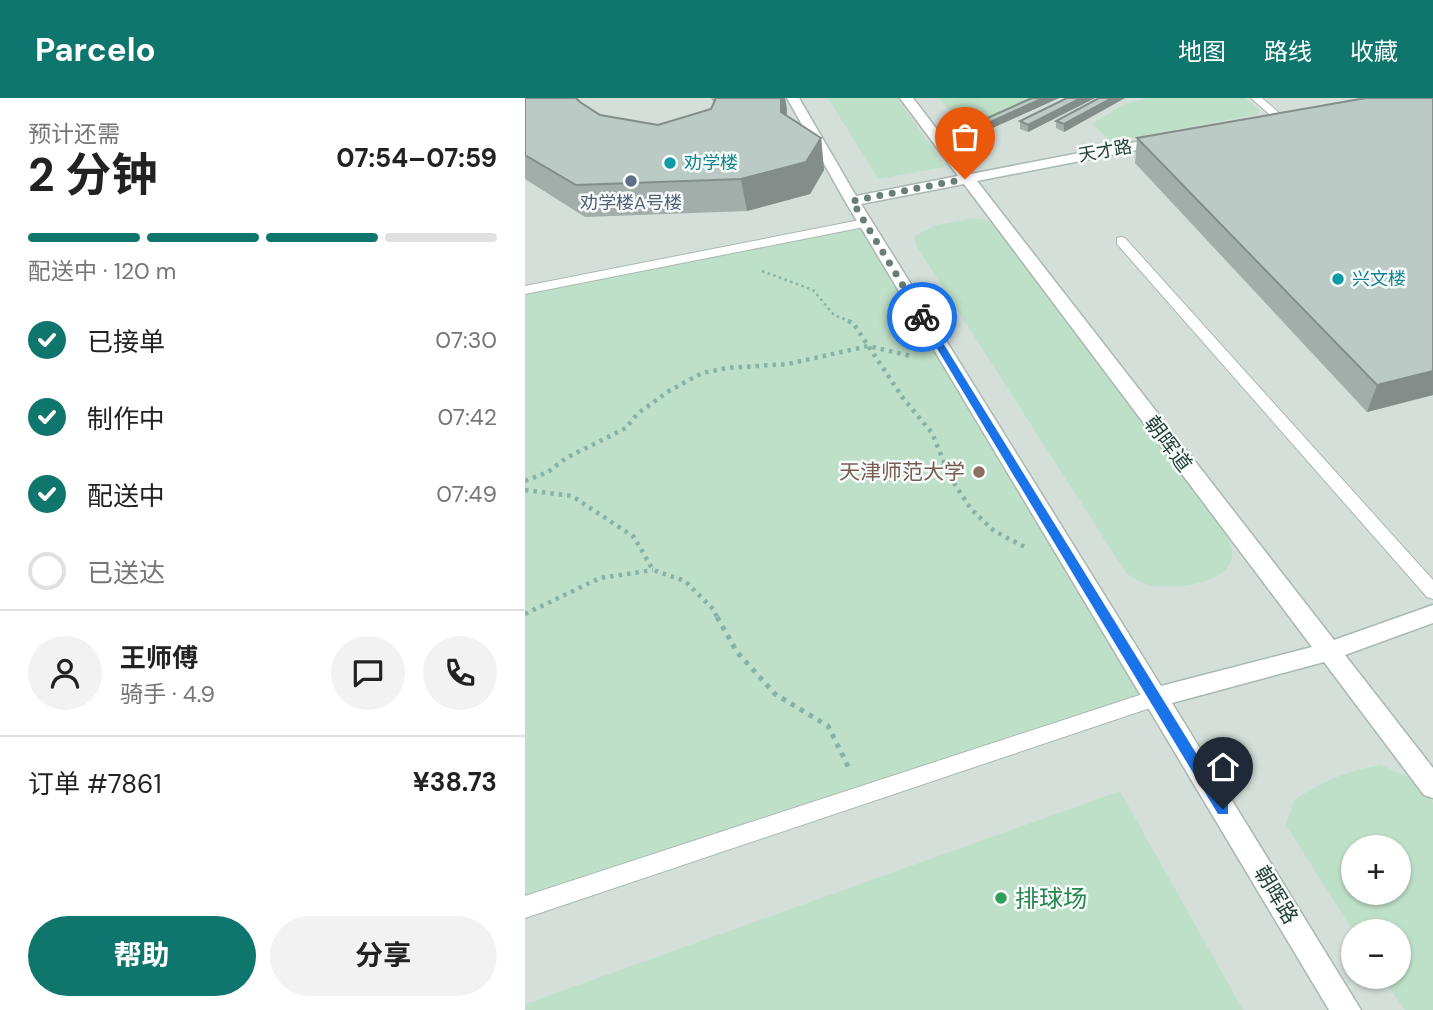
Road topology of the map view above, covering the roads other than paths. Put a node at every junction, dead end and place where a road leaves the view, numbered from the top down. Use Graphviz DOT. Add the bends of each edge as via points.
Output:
graph roads {
  1 [pos="793,98"];
  2 [pos="906,98"];
  3 [pos="1255,98"];
  4 [pos="1281,119"];
  5 [pos="1177,138"];
  6 [pos="965,179"];
  7 [pos="852,201"];
  8 [pos="865,223"];
  9 [pos="1121,241"];
  10 [pos="525,290"];
  11 [pos="1433,592"];
  12 [pos="1433,614"];
  13 [pos="1327,652"];
  14 [pos="1155,698"];
  15 [pos="1433,787"];
  16 [pos="525,907"];
  17 [pos="1346,1010"];
  1 -- 7 [label="street, 朝晖路"];
  2 -- 6 [label="street, 朝晖道"];
  3 -- 4 [label="lane"];
  5 -- 6 [label="street, 天才路"];
  6 -- 7 [label="street, 天才路"];
  6 -- 13 [label="street, 朝晖道"];
  7 -- 8 [label="street, 朝晖路"];
  8 -- 10 [label="lane"];
  8 -- 14 [label="street, 朝晖路"];
  9 -- 11 [label="lane"];
  12 -- 13 [label="street"];
  13 -- 14 [label="street"];
  13 -- 15 [label="street, 朝晖道"];
  14 -- 16 [label="lane"];
  14 -- 17 [label="street, 朝晖路"];
}
